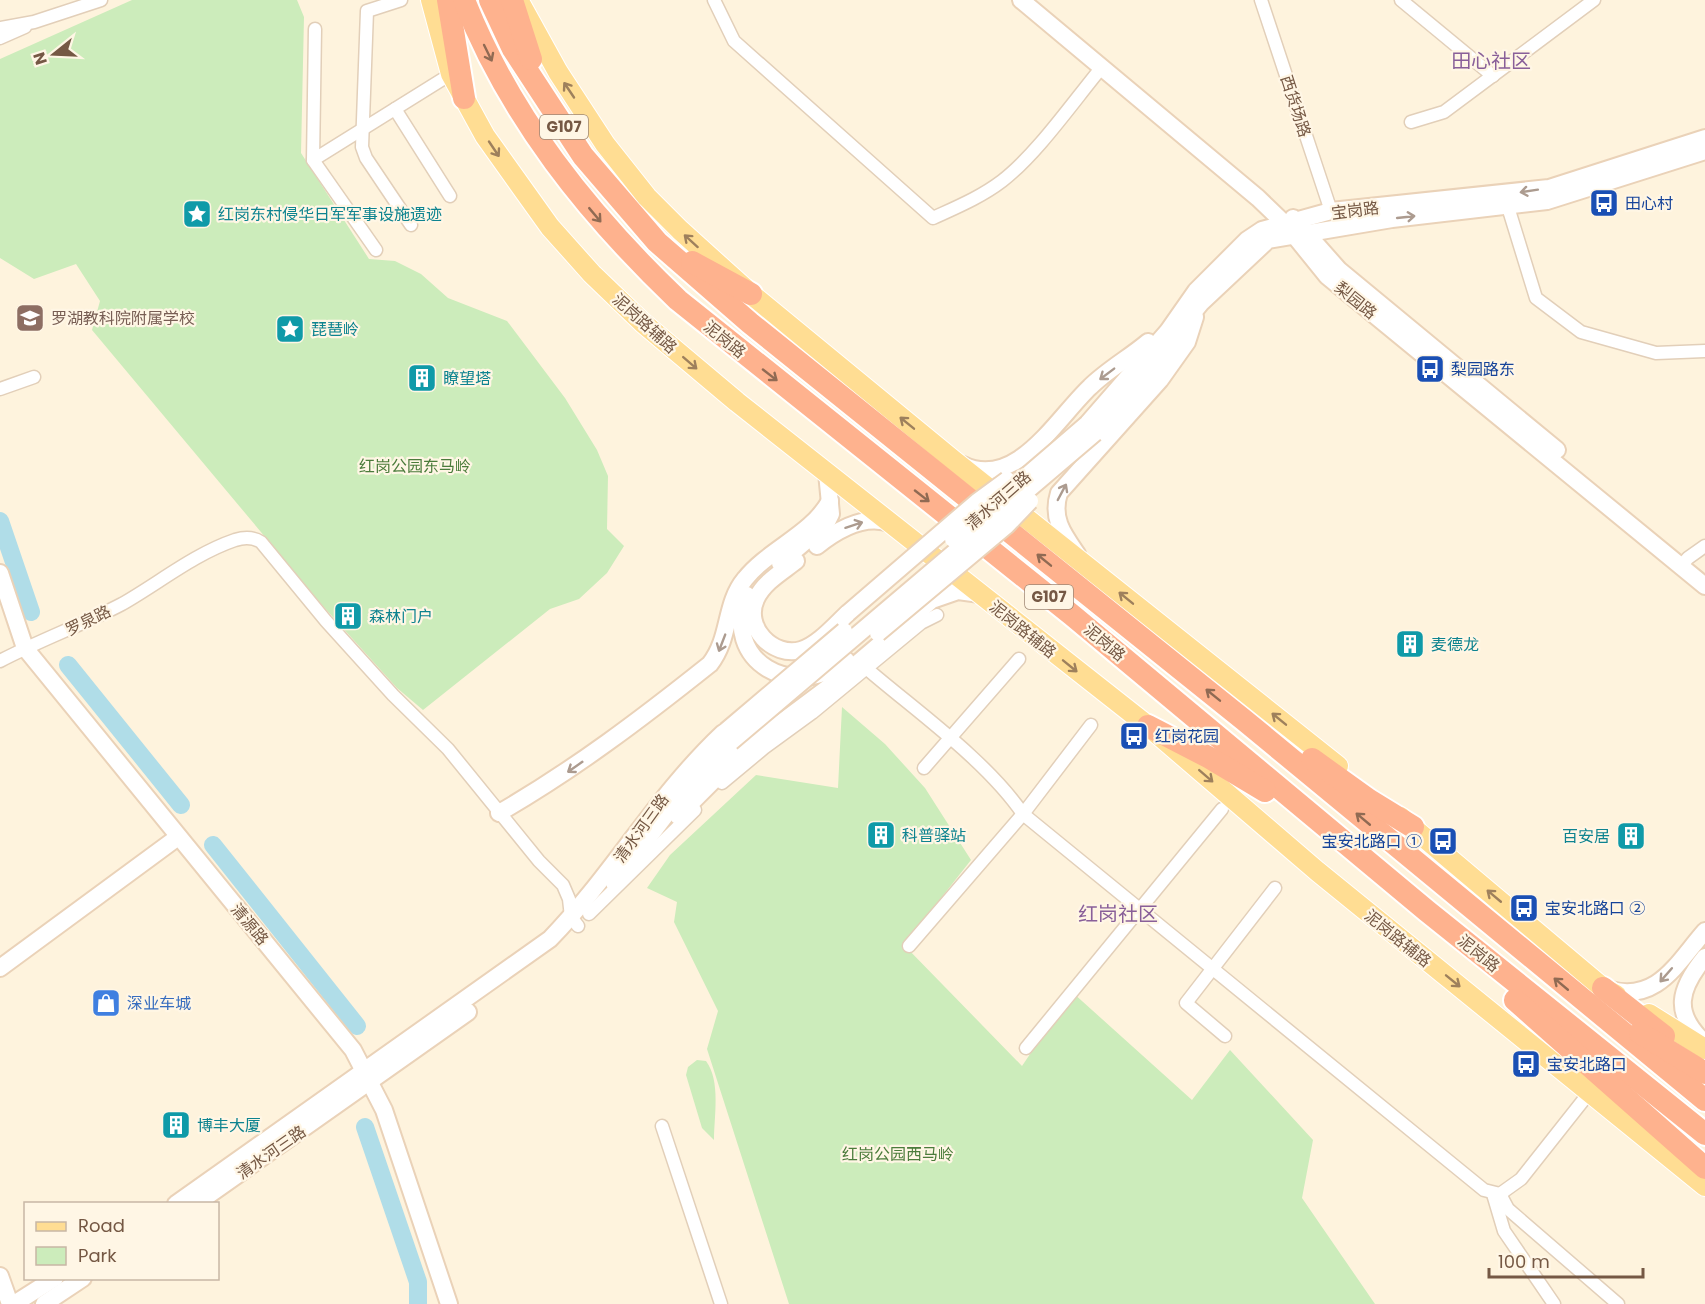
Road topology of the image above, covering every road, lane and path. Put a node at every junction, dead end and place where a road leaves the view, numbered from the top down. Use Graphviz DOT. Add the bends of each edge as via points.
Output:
graph roads {
  1 [pos="101,0"];
  2 [pos="401,0"];
  3 [pos="431,0"];
  4 [pos="448,0"];
  5 [pos="464,0"];
  6 [pos="490,0"];
  7 [pos="512,0"];
  8 [pos="519,0"];
  9 [pos="714,0"];
  10 [pos="1021,0"];
  11 [pos="1036,0"];
  12 [pos="1262,0"];
  13 [pos="1401,0"];
  14 [pos="1594,0"];
  15 [pos="34,22"];
  16 [pos="0,28"];
  17 [pos="315,29"];
  18 [pos="0,38"];
  19 [pos="1102,66"];
  20 [pos="451,74"];
  21 [pos="1493,76"];
  22 [pos="543,95"];
  23 [pos="464,98"];
  24 [pos="395,109"];
  25 [pos="1411,122"];
  26 [pos="361,129"];
  27 [pos="1705,138"];
  28 [pos="1705,151"];
  29 [pos="313,159"];
  30 [pos="450,196"];
  31 [pos="1508,207"];
  32 [pos="1331,211"];
  33 [pos="411,225"];
  34 [pos="1295,228"];
  35 [pos="657,242"];
  36 [pos="376,250"];
  37 [pos="751,294"];
  38 [pos="1199,297"];
  39 [pos="1705,351"];
  40 [pos="34,378"];
  41 [pos="0,389"];
  42 [pos="1091,428"];
  43 [pos="953,460"];
  44 [pos="827,473"];
  45 [pos="830,501"];
  46 [pos="893,525"];
  47 [pos="1705,546"];
  48 [pos="1083,562"];
  49 [pos="1684,562"];
  50 [pos="1705,572"];
  51 [pos="0,573"];
  52 [pos="1705,586"];
  53 [pos="0,590"];
  54 [pos="980,594"];
  55 [pos="937,615"];
  56 [pos="23,649"];
  57 [pos="1019,658"];
  58 [pos="0,661"];
  59 [pos="866,668"];
  60 [pos="1244,720"];
  61 [pos="1091,725"];
  62 [pos="1148,726"];
  63 [pos="727,737"];
  64 [pos="950,739"];
  65 [pos="924,768"];
  66 [pos="1222,809"];
  67 [pos="499,813"];
  68 [pos="1023,814"];
  69 [pos="1313,817"];
  70 [pos="1413,827"];
  71 [pos="176,838"];
  72 [pos="623,872"];
  73 [pos="1275,888"];
  74 [pos="1139,910"];
  75 [pos="1427,911"];
  76 [pos="579,919"];
  77 [pos="1705,931"];
  78 [pos="909,946"];
  79 [pos="1705,957"];
  80 [pos="0,968"];
  81 [pos="1212,970"];
  82 [pos="1603,988"];
  83 [pos="1589,1007"];
  84 [pos="1225,1036"];
  85 [pos="1705,1043"];
  86 [pos="1026,1048"];
  87 [pos="1705,1049"];
  88 [pos="1546,1057"];
  89 [pos="1705,1071"];
  90 [pos="364,1078"];
  91 [pos="1589,1093"];
  92 [pos="1705,1100"];
  93 [pos="662,1126"];
  94 [pos="1705,1134"];
  95 [pos="1704,1173"];
  96 [pos="1497,1194"];
  97 [pos="178,1202"];
  98 [pos="197,1202"];
  99 [pos="0,1276"];
  100 [pos="52,1280"];
  101 [pos="80,1280"];
  102 [pos="12,1304"];
  103 [pos="44,1304"];
  104 [pos="442,1304"];
  105 [pos="449,1304"];
  106 [pos="721,1304"];
  107 [pos="1554,1304"];
  108 [pos="1618,1304"];
  1 -- 15 [label="street"];
  2 -- 26 [label="street" via="367,11"];
  3 -- 20 [label="main road, 泥岗路辅路"];
  4 -- 23 [label="highway"];
  5 -- 69 [label="highway, 泥岗路 / G107, one-way" via="492,63 522,116 598,218 647,270 730,343 1072,615"];
  6 -- 22 [label="highway, 泥岗路 / G107" via="513,49"];
  7 -- 22 [label="highway"];
  37 -- 8 [label="main road, one-way" via="680,231 605,144 558,72"];
  9 -- 19 [label="street" via="734,41 933,218 1004,180"];
  10 -- 19 [label="street, 梨园路"];
  11 -- 34 [label="street, 梨园路" via="1266,190"];
  12 -- 32 [label="street, 西货场路"];
  13 -- 21 [label="street"];
  14 -- 21 [label="street"];
  15 -- 16 [label="street"];
  15 -- 18 [label="street"];
  17 -- 29 [label="street"];
  19 -- 34 [label="street, 梨园路"];
  20 -- 23 [label="main road, 泥岗路辅路"];
  20 -- 24 [label="street"];
  21 -- 25 [label="street" via="1444,112"];
  22 -- 35 [label="highway, 泥岗路 / G107" via="583,156"];
  23 -- 44 [label="main road, 泥岗路辅路, one-way" via="515,180 592,274 700,372"];
  24 -- 26 [label="street"];
  24 -- 30 [label="street"];
  26 -- 29 [label="street"];
  26 -- 33 [label="street" via="366,158"];
  27 -- 32 [label="street, 宝岗路, one-way" via="1549,188"];
  28 -- 31 [label="street, 宝岗路" via="1573,195"];
  29 -- 36 [label="street"];
  34 -- 31 [label="street, 宝岗路, one-way"];
  31 -- 39 [label="street" via="1536,298 1581,332 1656,353"];
  32 -- 34 [label="street, 宝岗路"];
  34 -- 38 [label="street, 宝岗路" via="1262,230 1247,240"];
  34 -- 49 [label="street, 梨园路" via="1339,270"];
  35 -- 37 [label="highway"];
  60 -- 35 [label="highway, 泥岗路 / G107, one-way" via="759,331"];
  43 -- 37 [label="main road, one-way"];
  38 -- 42 [label="street, 宝岗路" via="1154,367"];
  38 -- 43 [label="street, one-way" via="1090,387 1041,440 1005,468 975,470"];
  48 -- 38 [label="street, one-way" via="1058,523 1059,493 1180,354"];
  40 -- 41 [label="street"];
  42 -- 45 [label="street, bridge" via="1007,525 835,668 808,678 784,677 757,661 744,639 741,617 747,595 763,575 821,530 831,514"];
  42 -- 46 [label="street, one-way, bridge" via="988,493 810,646 784,652 761,636 754,603 769,582 835,532 875,520"];
  42 -- 63 [label="street, 清水河三路, bridge"];
  43 -- 48 [label="main road"];
  44 -- 45 [label="street"];
  44 -- 46 [label="main road, 泥岗路辅路"];
  45 -- 67 [label="street, one-way" via="817,519 743,581 731,607 720,651 710,664 623,733 555,781"];
  46 -- 54 [label="main road, 泥岗路辅路"];
  47 -- 49 [label="street"];
  70 -- 48 [label="main road, one-way"];
  49 -- 50 [label="street, 梨园路"];
  49 -- 52 [label="street, 梨园路"];
  51 -- 56 [label="street, 清源路"];
  53 -- 56 [label="street, 清源路"];
  54 -- 62 [label="main road, 泥岗路辅路, one-way"];
  54 -- 72 [label="street" via="958,591 932,600 833,684 734,759"];
  55 -- 59 [label="street" via="921,623"];
  56 -- 58 [label="street, 罗泉路"];
  56 -- 67 [label="street, 罗泉路" via="132,598 235,540 253,537 393,695 448,749"];
  56 -- 71 [label="street, 清源路"];
  57 -- 64 [label="street"];
  59 -- 64 [label="street"];
  59 -- 76 [label="street" via="731,774"];
  60 -- 70 [label="highway" via="1314,760"];
  83 -- 60 [label="highway, 泥岗路 / G107, one-way"];
  61 -- 68 [label="street"];
  62 -- 69 [label="highway"];
  62 -- 88 [label="main road, 泥岗路辅路, one-way" via="1302,859"];
  63 -- 72 [label="street, 清水河三路"];
  63 -- 76 [label="street, 清水河三路" via="681,776"];
  64 -- 65 [label="street"];
  64 -- 68 [label="street" via="1009,794"];
  66 -- 74 [label="street"];
  67 -- 76 [label="street" via="563,885"];
  68 -- 74 [label="street"];
  68 -- 78 [label="street"];
  69 -- 75 [label="highway, 泥岗路 / G107"];
  82 -- 70 [label="main road, one-way"];
  71 -- 80 [label="street"];
  71 -- 90 [label="street, 清源路" via="353,1050"];
  72 -- 76 [label="street, 清水河三路"];
  73 -- 81 [label="street"];
  74 -- 81 [label="street"];
  74 -- 86 [label="street"];
  75 -- 94 [label="highway, 泥岗路 / G107"];
  75 -- 95 [label="highway" via="1482,972"];
  76 -- 90 [label="street, 清水河三路" via="531,967"];
  77 -- 82 [label="street, one-way" via="1651,989 1632,994"];
  79 -- 85 [label="street" via="1685,987 1683,1008 1685,1020"];
  81 -- 84 [label="street" via="1186,1003"];
  81 -- 96 [label="street" via="1484,1190"];
  82 -- 87 [label="main road"];
  82 -- 89 [label="highway"];
  83 -- 89 [label="highway" via="1612,1015"];
  83 -- 92 [label="highway, 泥岗路 / G107"];
  88 -- 91 [label="main road, 泥岗路辅路"];
  88 -- 95 [label="main road" via="1598,1090"];
  90 -- 97 [label="street, 清水河三路"];
  90 -- 98 [label="street, 清水河三路"];
  90 -- 104 [label="street, 清源路"];
  90 -- 105 [label="street, 清源路" via="384,1110"];
  91 -- 95 [label="main road, 泥岗路辅路"];
  91 -- 96 [label="street" via="1521,1179"];
  93 -- 106 [label="street"];
  96 -- 107 [label="street" via="1504,1231"];
  96 -- 108 [label="street" via="1508,1209"];
  99 -- 102 [label="street"];
  100 -- 102 [label="street"];
  101 -- 103 [label="street"];
}
